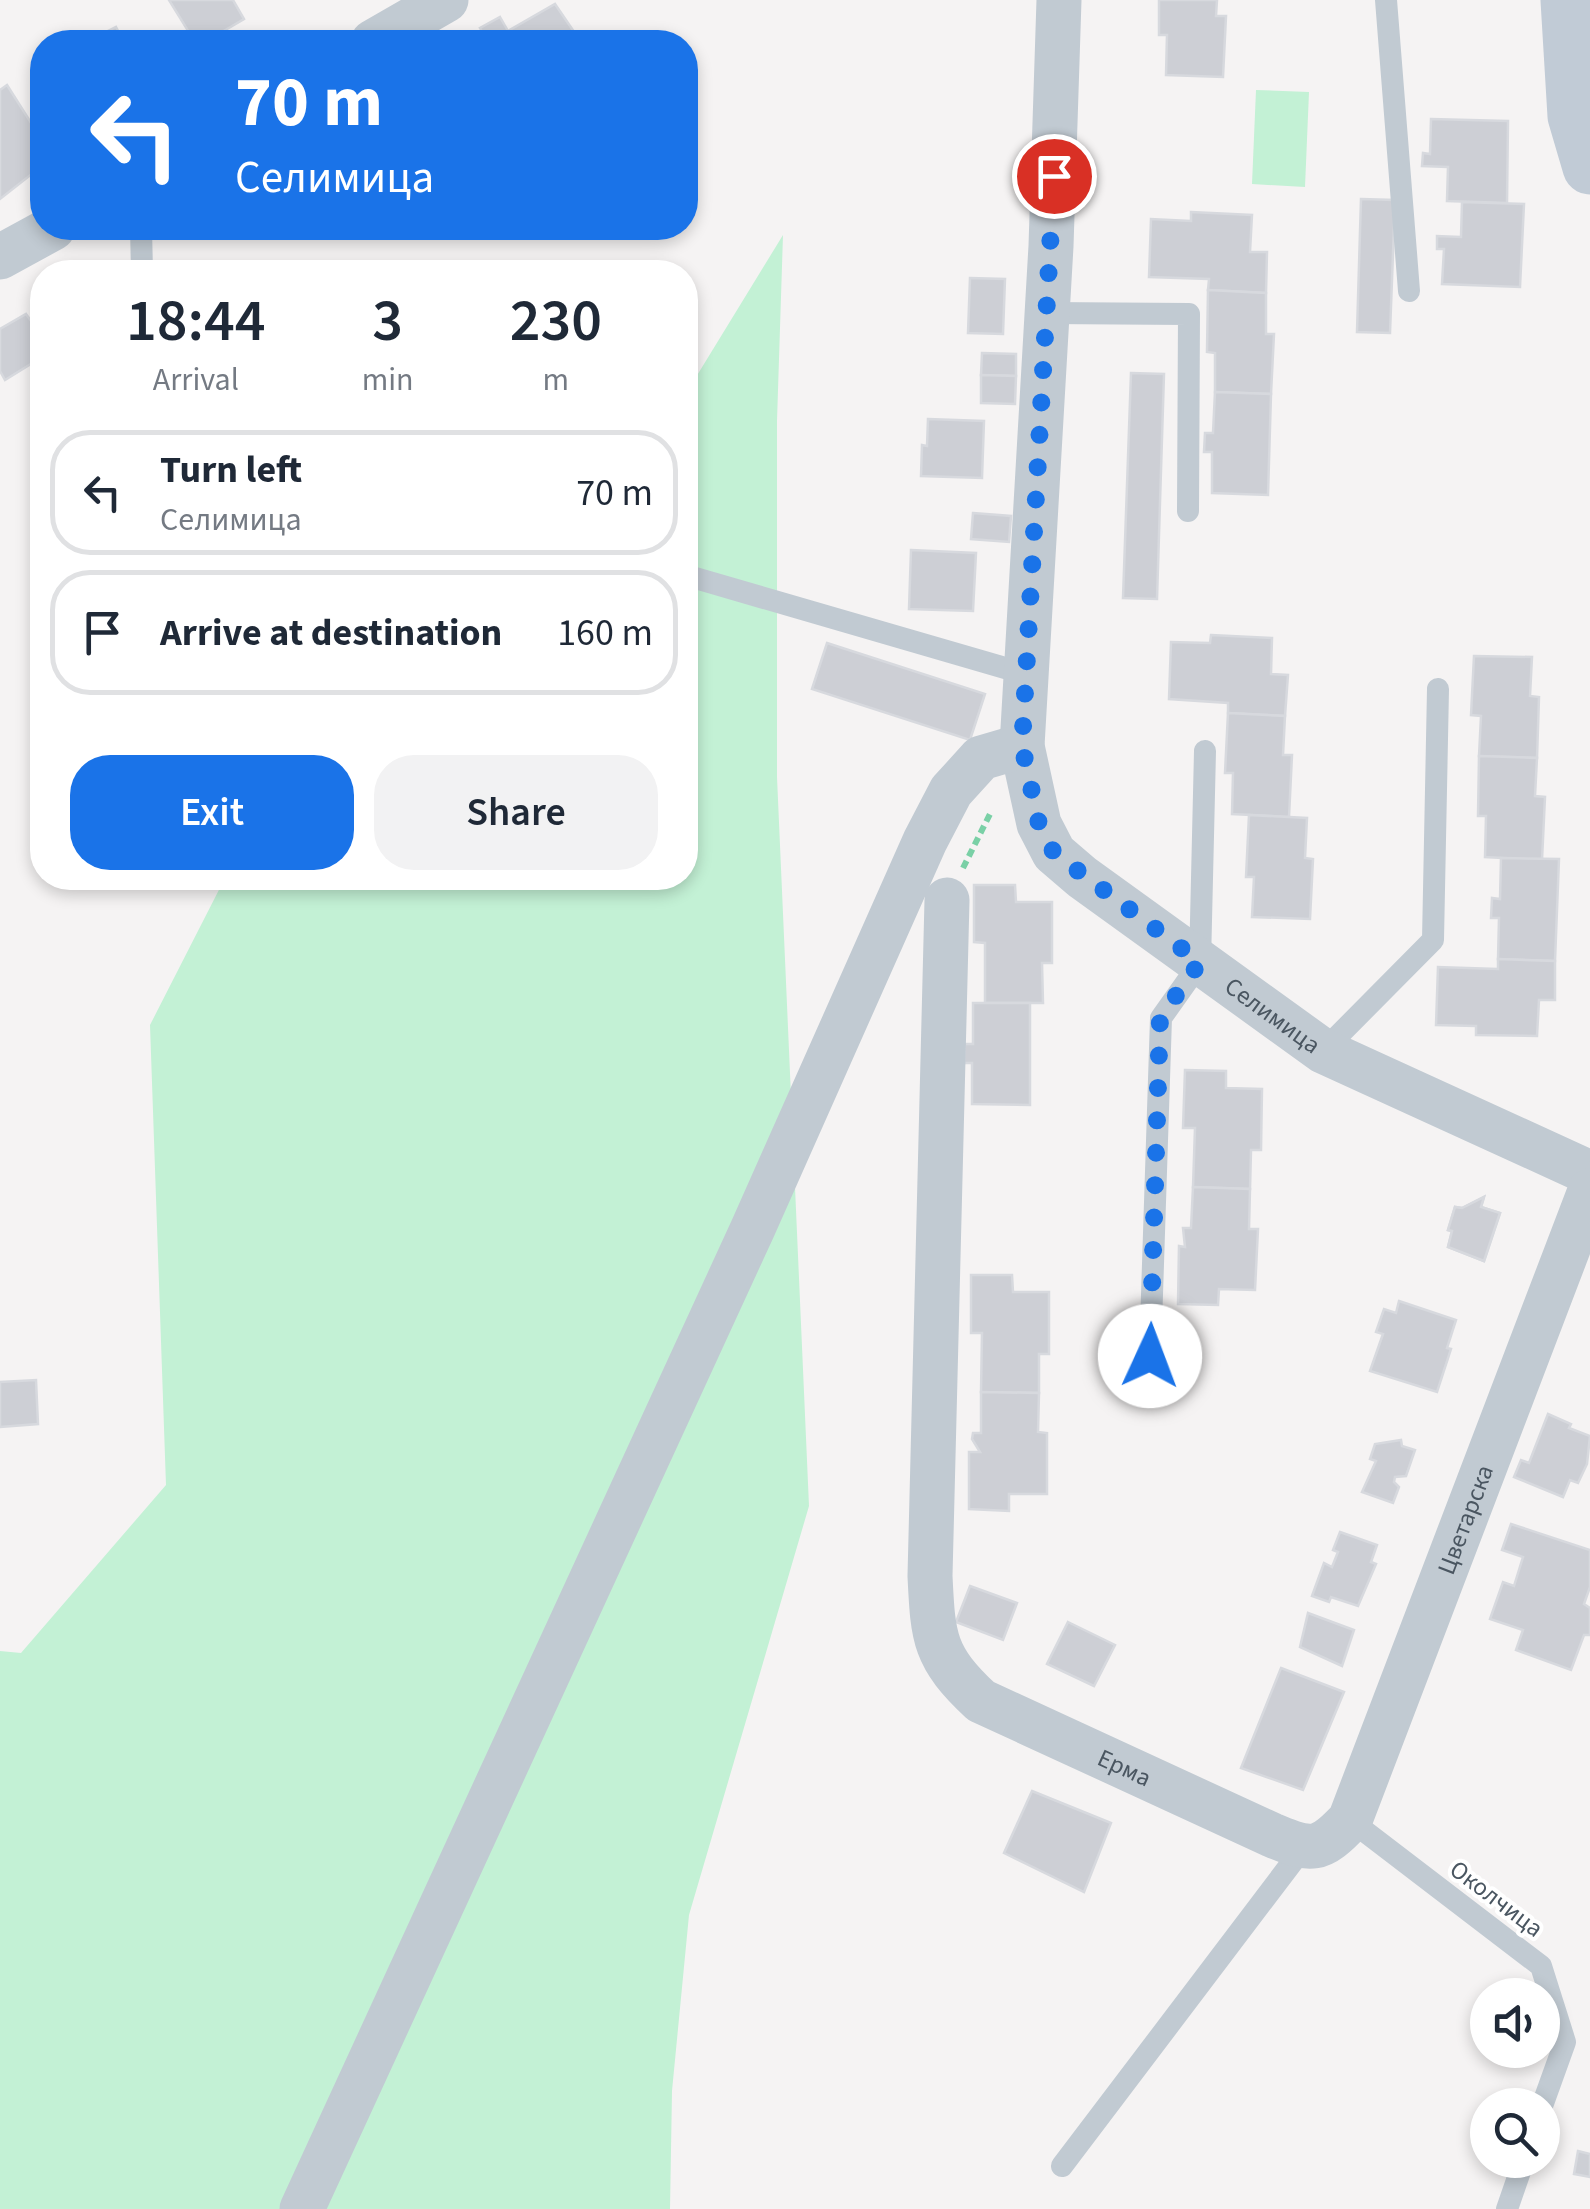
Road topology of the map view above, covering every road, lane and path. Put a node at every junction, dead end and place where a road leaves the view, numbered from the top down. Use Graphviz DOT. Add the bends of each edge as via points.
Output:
graph roads {
  1 [pos="446,0"];
  2 [pos="1059,0"];
  3 [pos="1386,0"];
  4 [pos="1568,0"];
  5 [pos="394,30"];
  6 [pos="1590,167"];
  7 [pos="31,240"];
  8 [pos="0,257"];
  9 [pos="1409,290"];
  10 [pos="1047,313"];
  11 [pos="1188,511"];
  12 [pos="698,579"];
  13 [pos="1026,674"];
  14 [pos="1438,690"];
  15 [pos="1022,746"];
  16 [pos="1205,751"];
  17 [pos="993,808"];
  18 [pos="947,900"];
  19 [pos="1200,962"];
  20 [pos="1323,1051"];
  21 [pos="1590,1173"];
  22 [pos="1590,1191"];
  23 [pos="1150,1356"];
  24 [pos="1328,1836"];
  25 [pos="1548,2088"];
  26 [pos="1062,2166"];
  27 [pos="1518,2178"];
  28 [pos="302,2209"];
  29 [pos="1507,2209"];
  1 -- 5 [label="street"];
  2 -- 10 [label="street, Селимица"];
  3 -- 9 [label="lane"];
  4 -- 6 [label="street" via="1575,116"];
  7 -- 8 [label="street"];
  10 -- 11 [label="lane" via="1189,314"];
  10 -- 13 [label="street, Селимица"];
  12 -- 13 [label="lane"];
  13 -- 15 [label="street, Селимица"];
  14 -- 20 [label="lane" via="1434,940"];
  15 -- 19 [label="street, Селимица" via="1039,824 1054,853"];
  15 -- 28 [label="street" via="981,758 951,791 926,841"];
  16 -- 19 [label="lane"];
  17 -- 18 [label="path"];
  18 -- 24 [label="street, Ерма" via="930,1576 938,1652 981,1702"];
  19 -- 20 [label="street, Селимица"];
  19 -- 23 [label="lane" via="1160,1018"];
  20 -- 21 [label="street, Селимица"];
  22 -- 24 [label="street, Цветарска"];
  24 -- 25 [label="lane, Околчица" via="1542,1966 1565,2042"];
  24 -- 26 [label="lane"];
  27 -- 29 [label="lane"];
}
